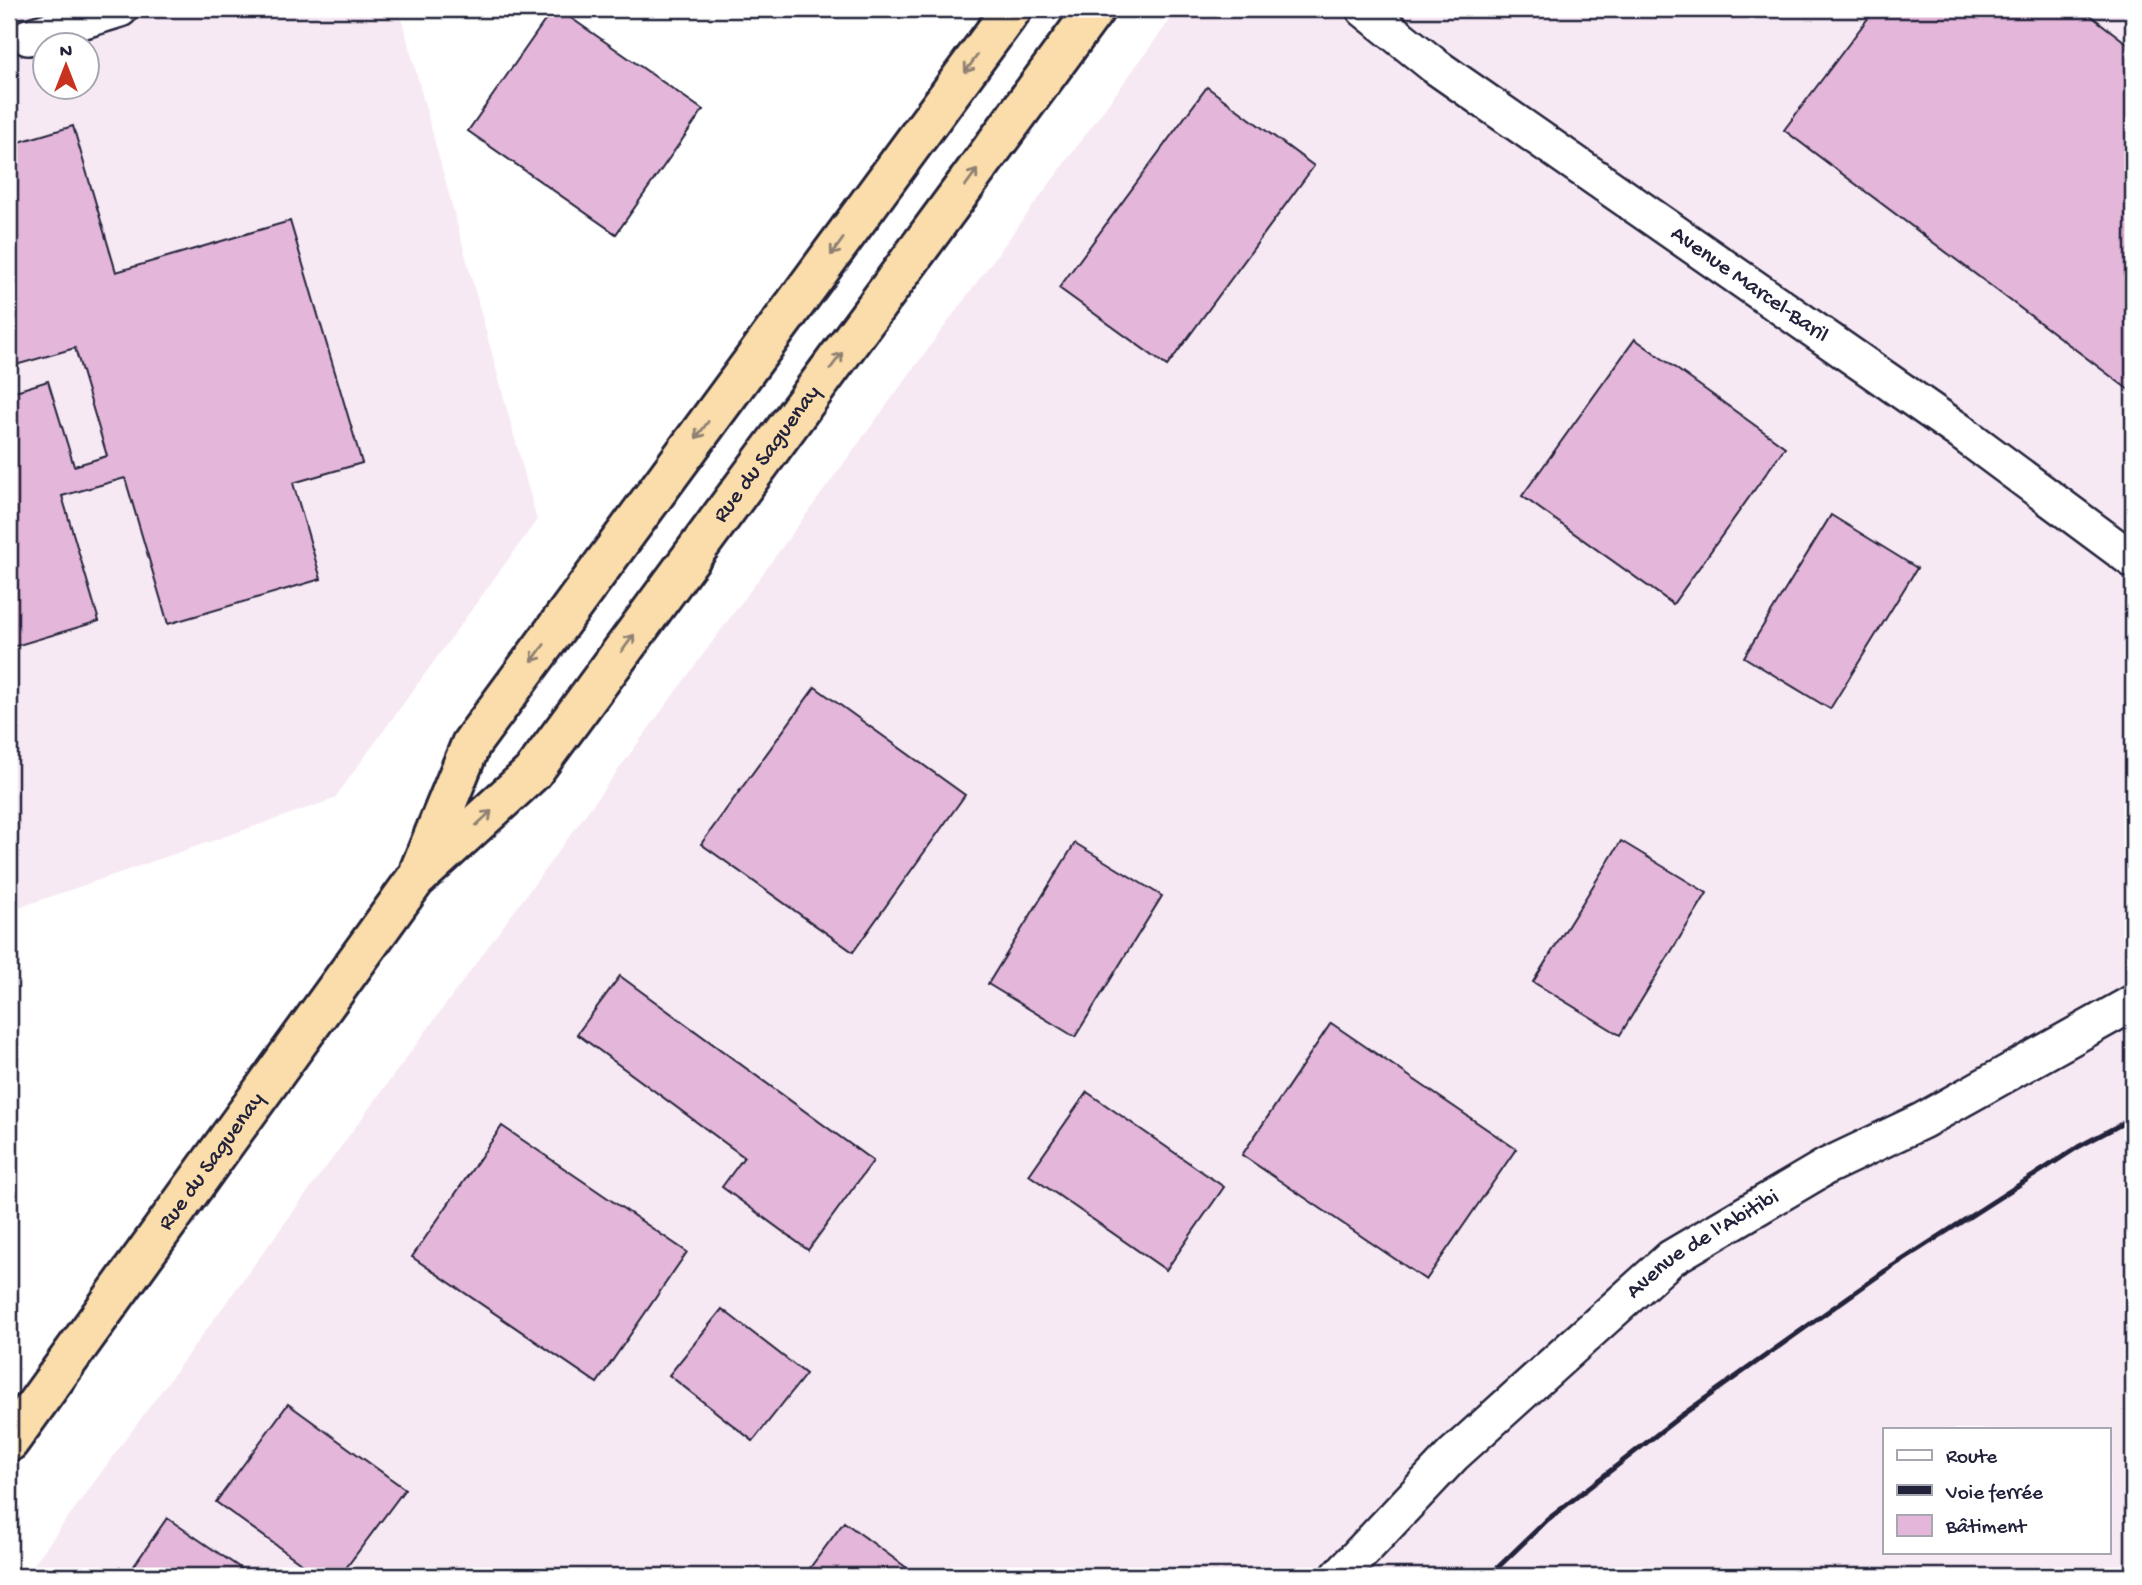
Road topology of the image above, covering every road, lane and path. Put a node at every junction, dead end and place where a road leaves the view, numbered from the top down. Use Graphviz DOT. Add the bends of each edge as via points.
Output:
graph roads {
  1 [pos="120,9"];
  2 [pos="1012,9"];
  3 [pos="1096,9"];
  4 [pos="1364,9"];
  5 [pos="27,37"];
  6 [pos="2133,560"];
  7 [pos="415,880"];
  8 [pos="2133,1003"];
  9 [pos="9,1442"];
  10 [pos="1339,1576"];
  1 -- 5 [label="street"];
  2 -- 7 [label="highway, Rue du Saguenay, one-way" via="471,744"];
  7 -- 3 [label="highway, Rue du Saguenay, one-way" via="533,772"];
  4 -- 6 [label="street, Avenue Marcel-Baril" via="1445,74 1958,429"];
  7 -- 9 [label="highway, Rue du Saguenay"];
  8 -- 10 [label="street, Avenue de l'Abitibi" via="1922,1121 1827,1166 1671,1258 1453,1455"];
}
